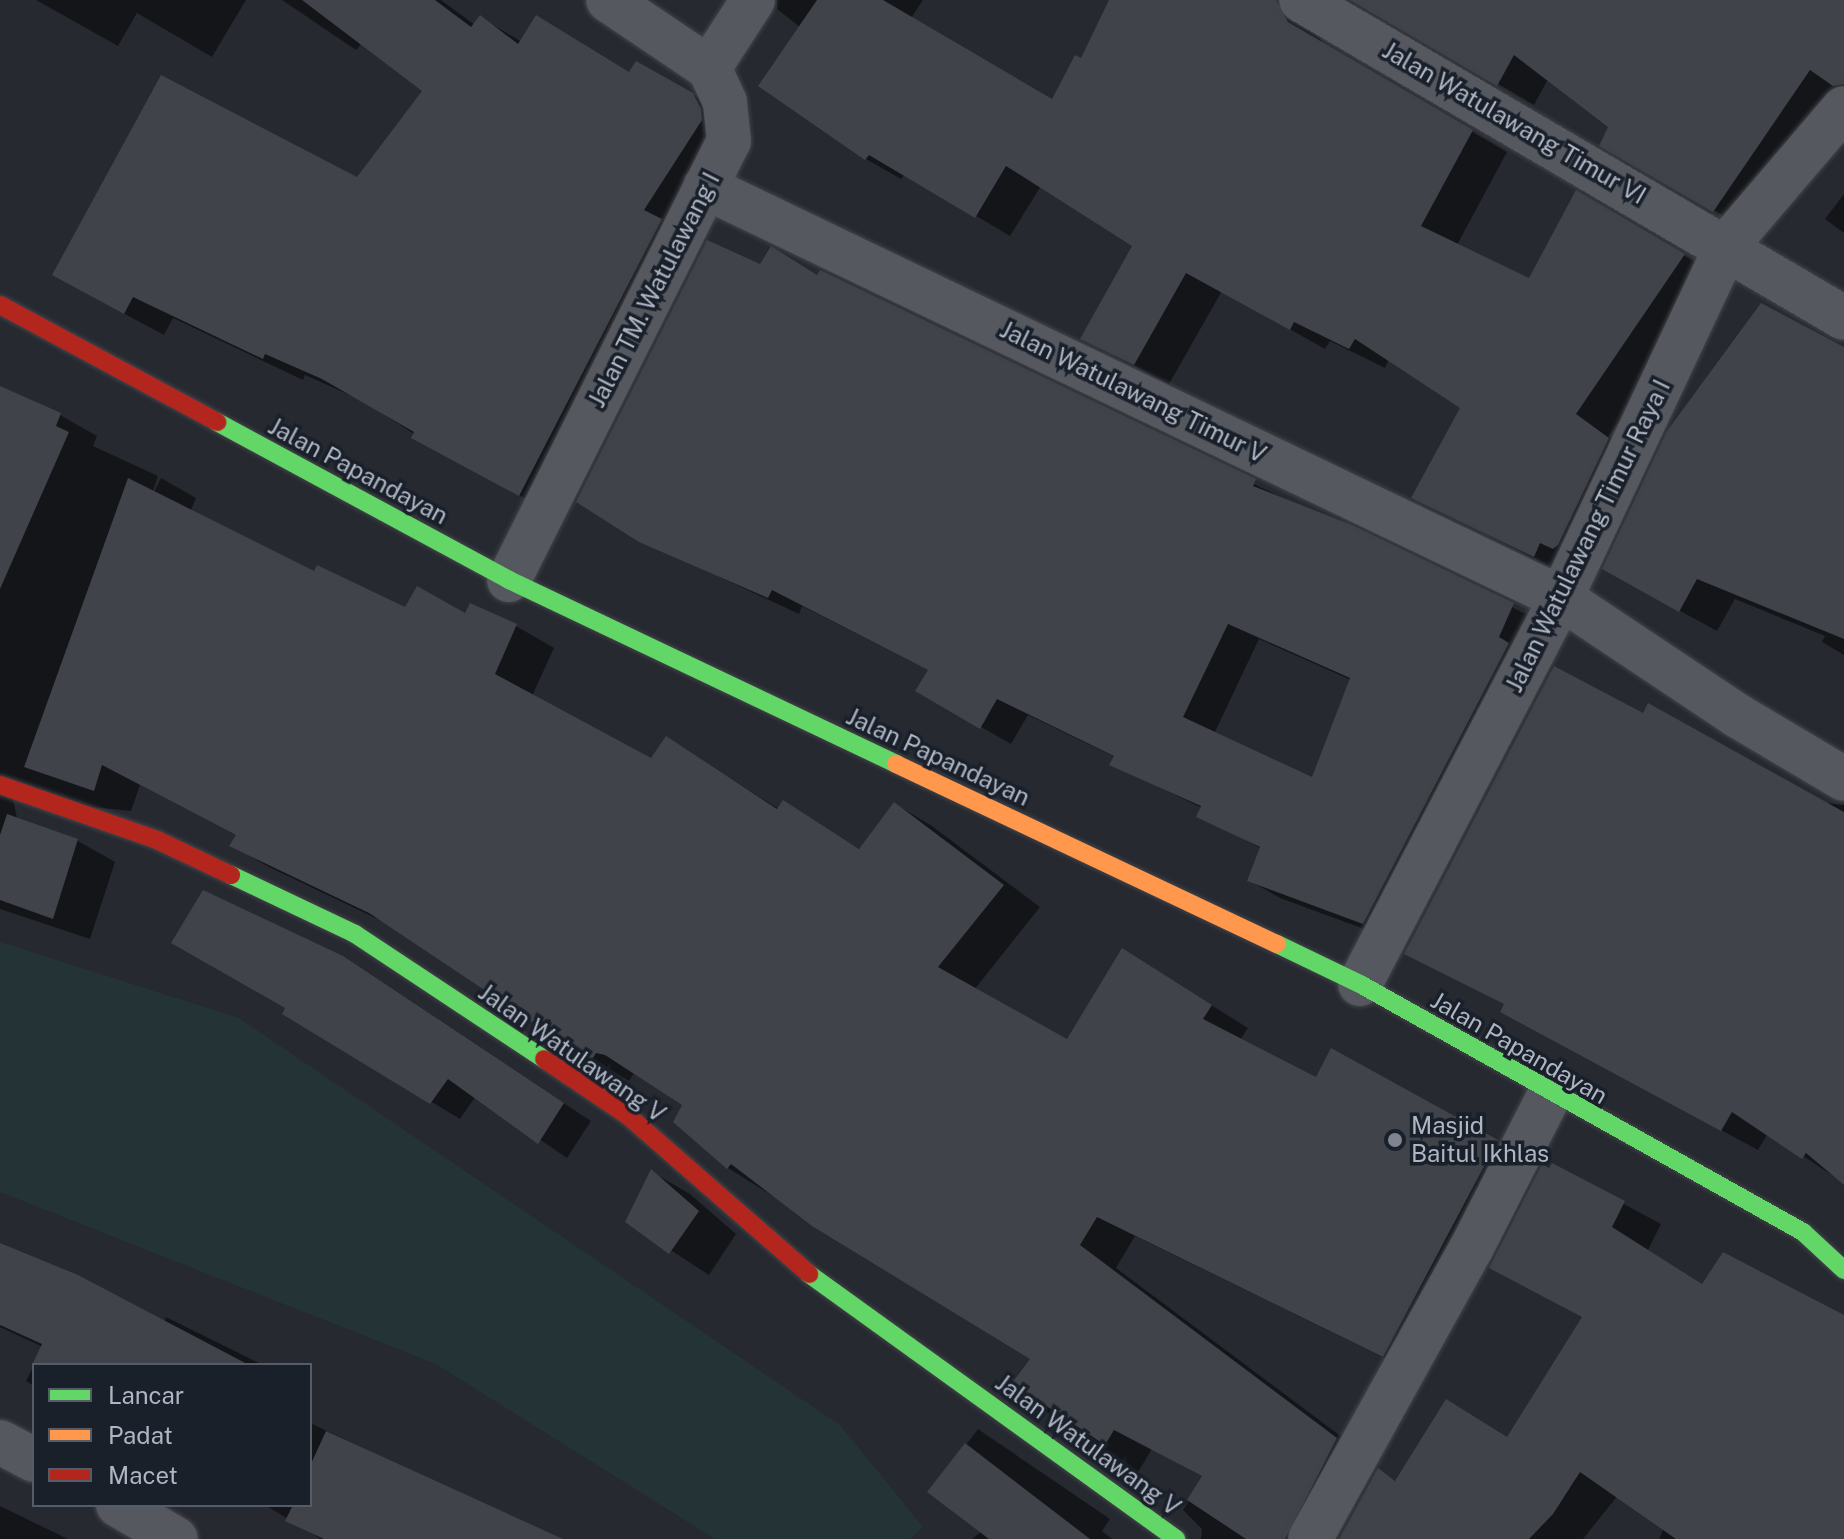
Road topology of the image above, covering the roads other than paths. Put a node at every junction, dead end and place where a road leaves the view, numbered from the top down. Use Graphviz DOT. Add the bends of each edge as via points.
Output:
graph roads {
  1 [pos="608,0"];
  2 [pos="753,0"];
  3 [pos="1301,0"];
  4 [pos="709,68"];
  5 [pos="1844,108"];
  6 [pos="705,187"];
  7 [pos="1727,245"];
  8 [pos="0,305"];
  9 [pos="1844,318"];
  10 [pos="509,580"];
  11 [pos="1561,598"];
  12 [pos="1844,779"];
  13 [pos="0,785"];
  14 [pos="1360,984"];
  15 [pos="1550,1094"];
  16 [pos="1844,1270"];
  17 [pos="0,1442"];
  18 [pos="32,1459"];
  19 [pos="1177,1539"];
  20 [pos="1310,1539"];
  1 -- 4 [label="street"];
  2 -- 4 [label="street"];
  3 -- 7 [label="street, Jalan Watulawang Timur VI"];
  4 -- 6 [label="street, Jalan TM. Watulawang I" via="725,102 729,141"];
  5 -- 7 [label="street, Jalan Watulawang Timur Raya I"];
  6 -- 10 [label="street, Jalan TM. Watulawang I"];
  6 -- 11 [label="street, Jalan Watulawang Timur V"];
  7 -- 9 [label="street, Jalan Watulawang Timur VI"];
  7 -- 11 [label="street, Jalan Watulawang Timur Raya I"];
  8 -- 10 [label="main road, Jalan Papandayan"];
  10 -- 14 [label="main road, Jalan Papandayan"];
  11 -- 12 [label="street, Jalan Watulawang Timur V" via="1738,716"];
  11 -- 14 [label="street, Jalan Watulawang Timur Raya I"];
  13 -- 19 [label="main road, Jalan Watulawang V" via="157,840 355,934 627,1115 808,1273"];
  14 -- 15 [label="main road, Jalan Papandayan"];
  15 -- 16 [label="main road, Jalan Papandayan" via="1803,1232"];
  15 -- 20 [label="street" via="1471,1249"];
  17 -- 18 [label="street"];
}
